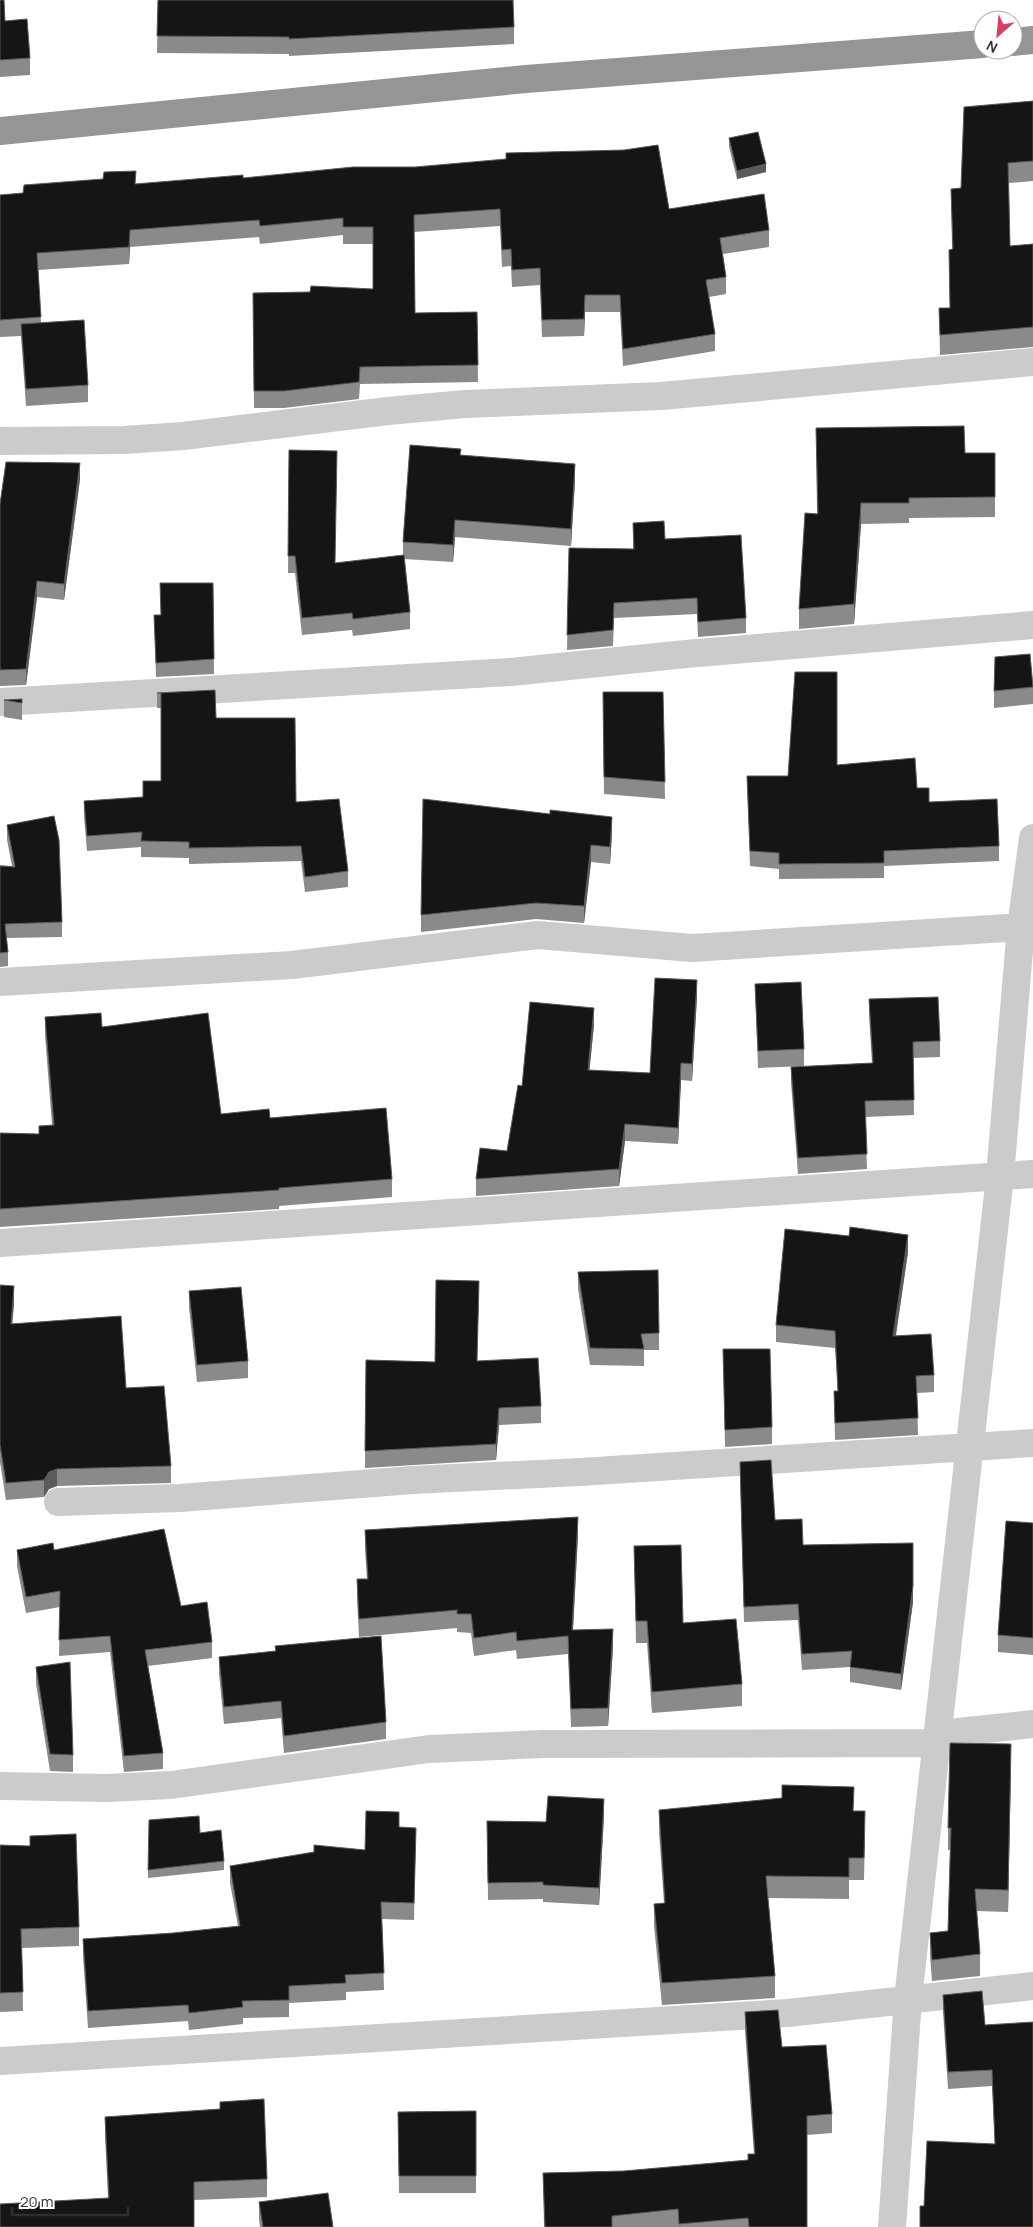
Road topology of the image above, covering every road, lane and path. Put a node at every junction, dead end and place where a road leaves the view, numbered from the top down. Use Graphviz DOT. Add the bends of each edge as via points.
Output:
graph roads {
  1 [pos="973,45"];
  2 [pos="0,131"];
  3 [pos="1033,362"];
  4 [pos="0,441"];
  5 [pos="1033,625"];
  6 [pos="0,702"];
  7 [pos="1033,838"];
  8 [pos="1026,910"];
  9 [pos="0,982"];
  10 [pos="1033,1174"];
  11 [pos="1000,1176"];
  12 [pos="0,1243"];
  13 [pos="1033,1443"];
  14 [pos="969,1449"];
  15 [pos="58,1502"];
  16 [pos="1033,1724"];
  17 [pos="936,1743"];
  18 [pos="0,1786"];
  19 [pos="1033,1986"];
  20 [pos="908,1999"];
  21 [pos="0,2061"];
  22 [pos="892,2227"];
  1 -- 2 [label="highway" via="526,79"];
  3 -- 4 [label="street" via="661,396 465,404 182,436"];
  5 -- 6 [label="street" via="512,672"];
  7 -- 8 [label="street"];
  8 -- 9 [label="street" via="692,948 538,935 292,965"];
  8 -- 11 [label="street"];
  10 -- 11 [label="street"];
  11 -- 12 [label="street"];
  11 -- 14 [label="street"];
  13 -- 14 [label="street"];
  14 -- 15 [label="street" via="413,1480 180,1498"];
  14 -- 17 [label="street"];
  16 -- 17 [label="street" via="958,1732"];
  17 -- 18 [label="street" via="543,1744 429,1749 171,1784 106,1788"];
  17 -- 20 [label="street"];
  19 -- 20 [label="street"];
  20 -- 21 [label="street" via="788,2013"];
  20 -- 22 [label="street"];
}
